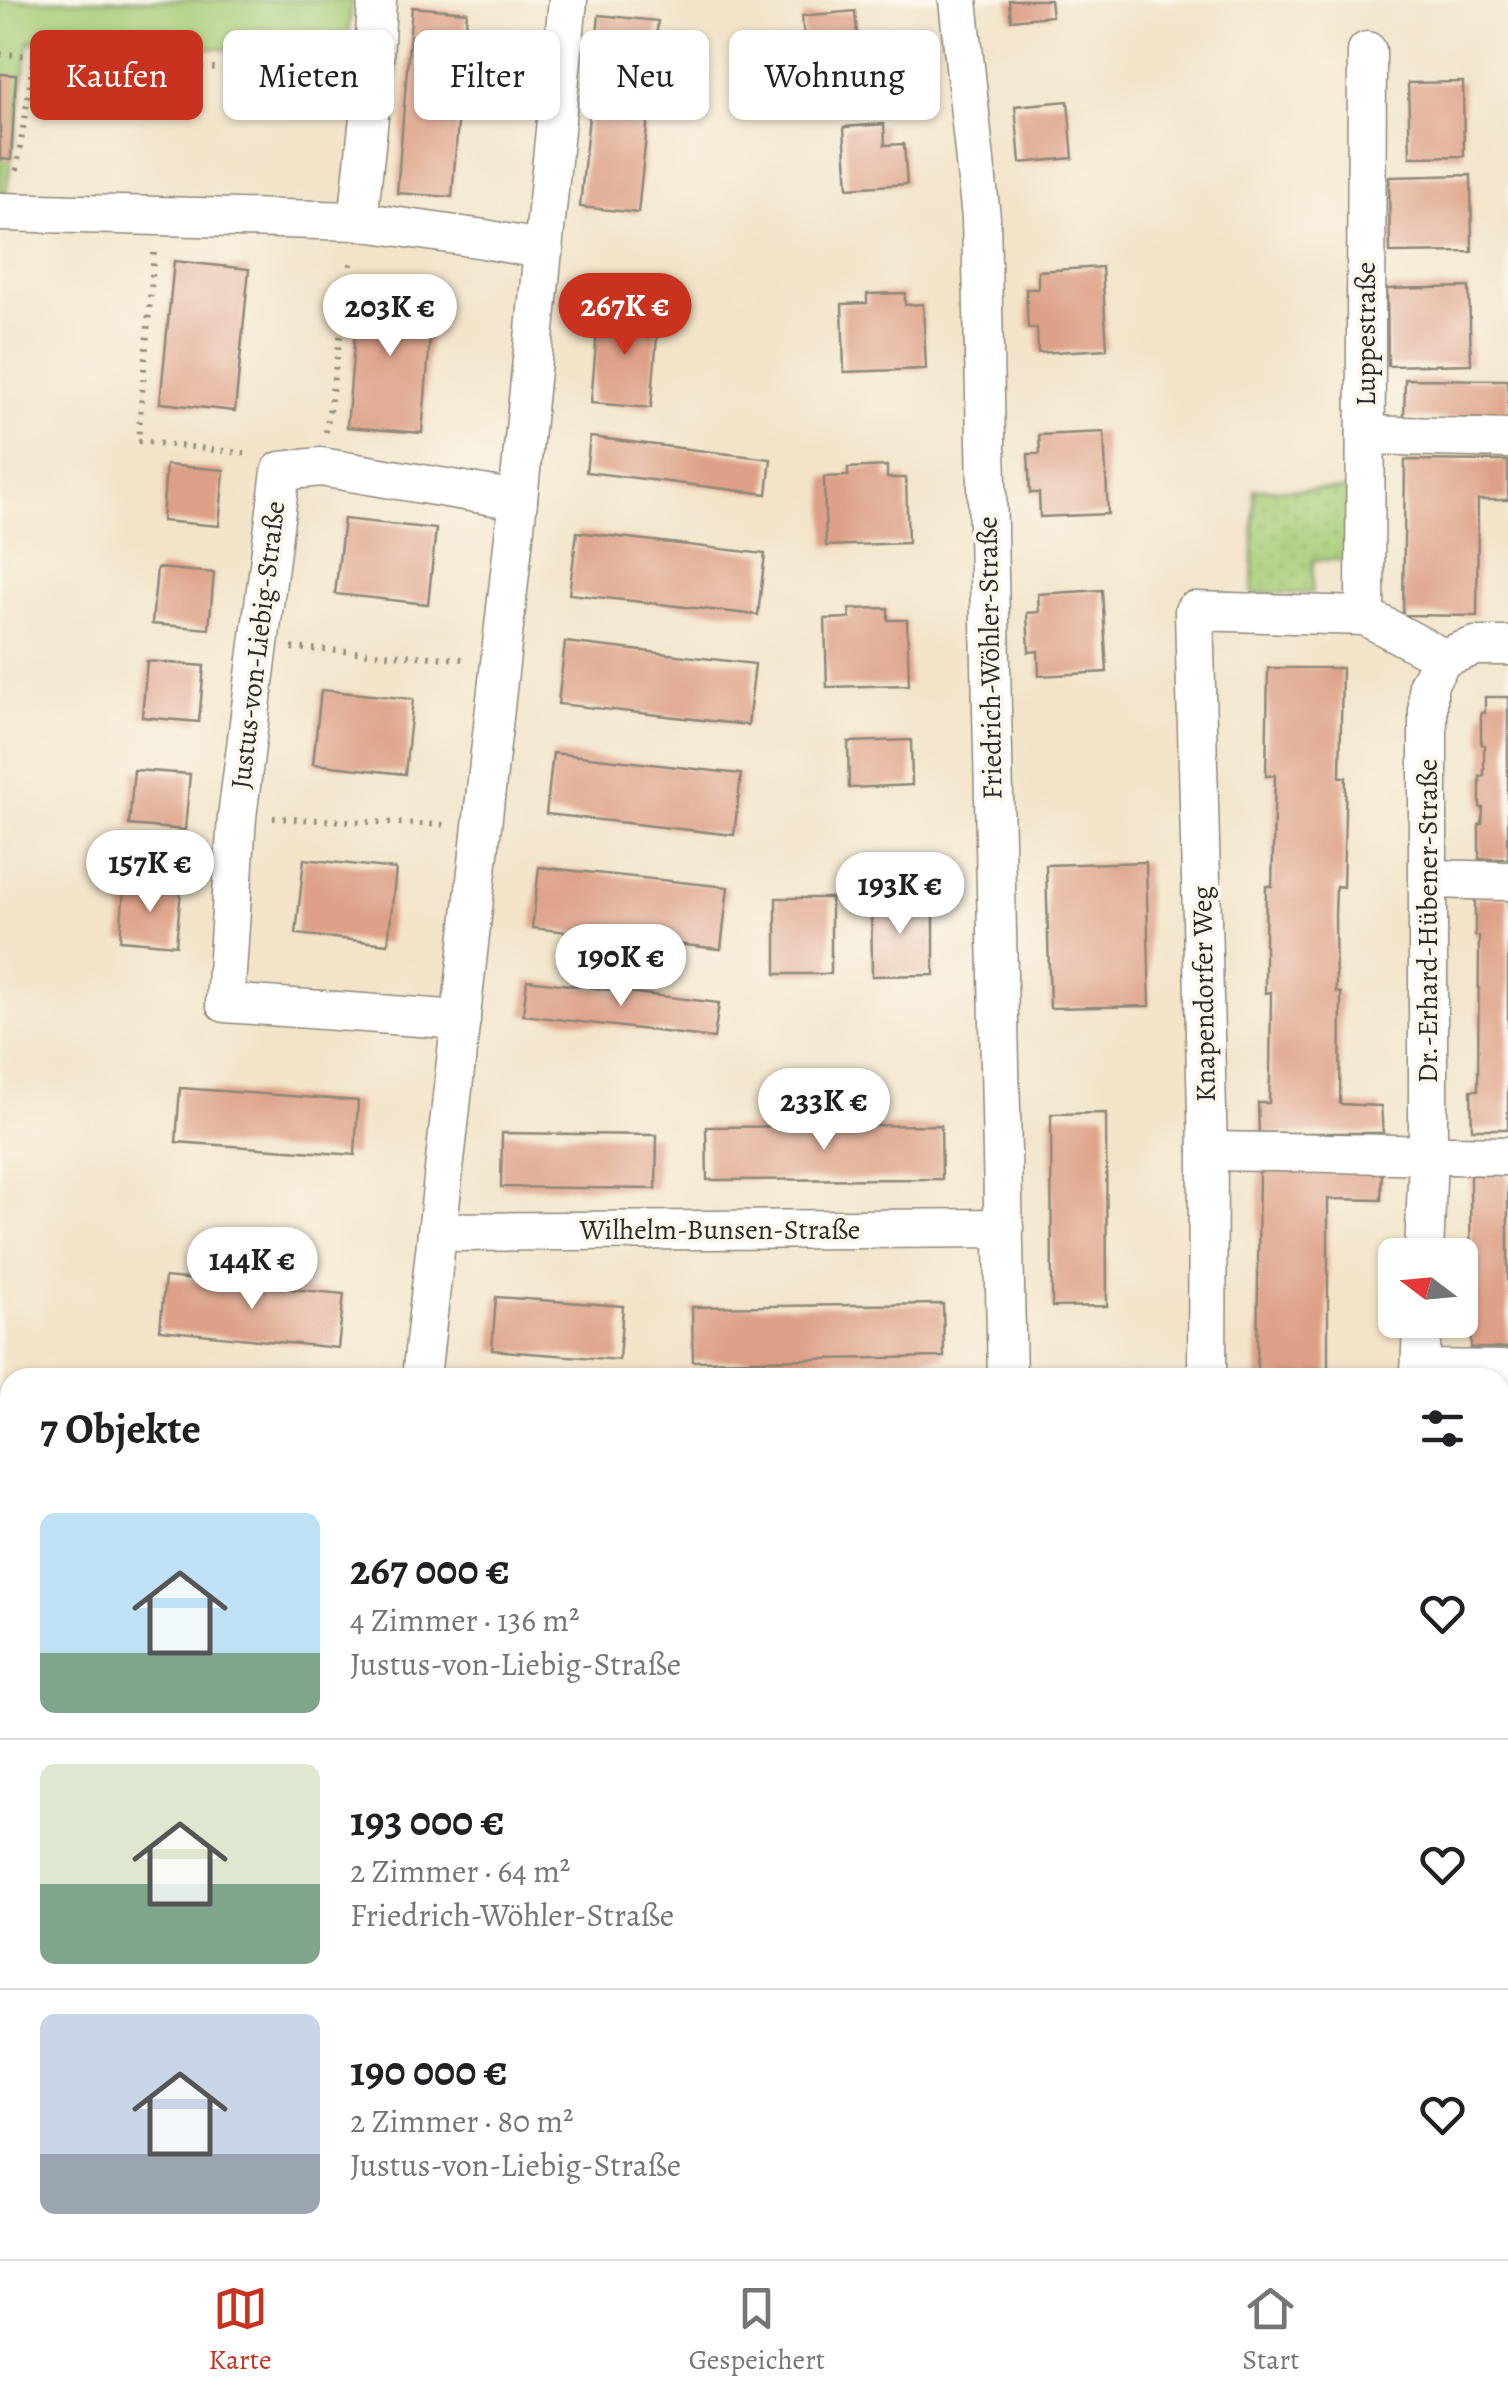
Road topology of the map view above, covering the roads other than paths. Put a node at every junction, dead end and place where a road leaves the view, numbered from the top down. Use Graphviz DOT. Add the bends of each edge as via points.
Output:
graph roads {
  1 [pos="377,0"];
  2 [pos="568,0"];
  3 [pos="958,0"];
  4 [pos="1367,50"];
  5 [pos="5,211"];
  6 [pos="358,221"];
  7 [pos="544,250"];
  8 [pos="1366,435"];
  9 [pos="1508,439"];
  10 [pos="518,500"];
  11 [pos="1364,616"];
  12 [pos="1508,646"];
  13 [pos="1443,658"];
  14 [pos="1429,879"];
  15 [pos="1508,880"];
  16 [pos="460,1020"];
  17 [pos="1208,1151"];
  18 [pos="1428,1156"];
  19 [pos="1508,1156"];
  20 [pos="1004,1228"];
  21 [pos="436,1232"];
  22 [pos="1425,1238"];
  23 [pos="1421,1338"];
  24 [pos="422,1368"];
  25 [pos="1007,1368"];
  26 [pos="1206,1368"];
  27 [pos="1420,1368"];
  1 -- 6 [label="street"];
  2 -- 7 [label="street"];
  3 -- 20 [label="street, Friedrich-Wöhler-Straße" via="981,218"];
  4 -- 8 [label="street, Luppestraße"];
  5 -- 6 [label="street"];
  6 -- 7 [label="street"];
  7 -- 10 [label="street"];
  8 -- 9 [label="street"];
  8 -- 11 [label="street, Luppestraße"];
  10 -- 16 [label="street"];
  10 -- 16 [label="street, Justus-von-Liebig-Straße" via="321,468 280,471 236,817 224,1004"];
  11 -- 13 [label="street"];
  11 -- 17 [label="street, Knapendorfer Weg" via="1194,611"];
  12 -- 13 [label="street" via="1475,646"];
  13 -- 14 [label="street, Dr.-Erhard-Hübener-Straße" via="1428,684"];
  14 -- 15 [label="street"];
  14 -- 18 [label="street, Dr.-Erhard-Hübener-Straße"];
  16 -- 21 [label="street"];
  17 -- 18 [label="street"];
  17 -- 26 [label="street, Knapendorfer Weg"];
  18 -- 19 [label="street"];
  18 -- 22 [label="street, Dr.-Erhard-Hübener-Straße"];
  20 -- 21 [label="street, Wilhelm-Bunsen-Straße"];
  20 -- 25 [label="street, Friedrich-Wöhler-Straße"];
  21 -- 24 [label="street"];
  23 -- 27 [label="street"];
}
